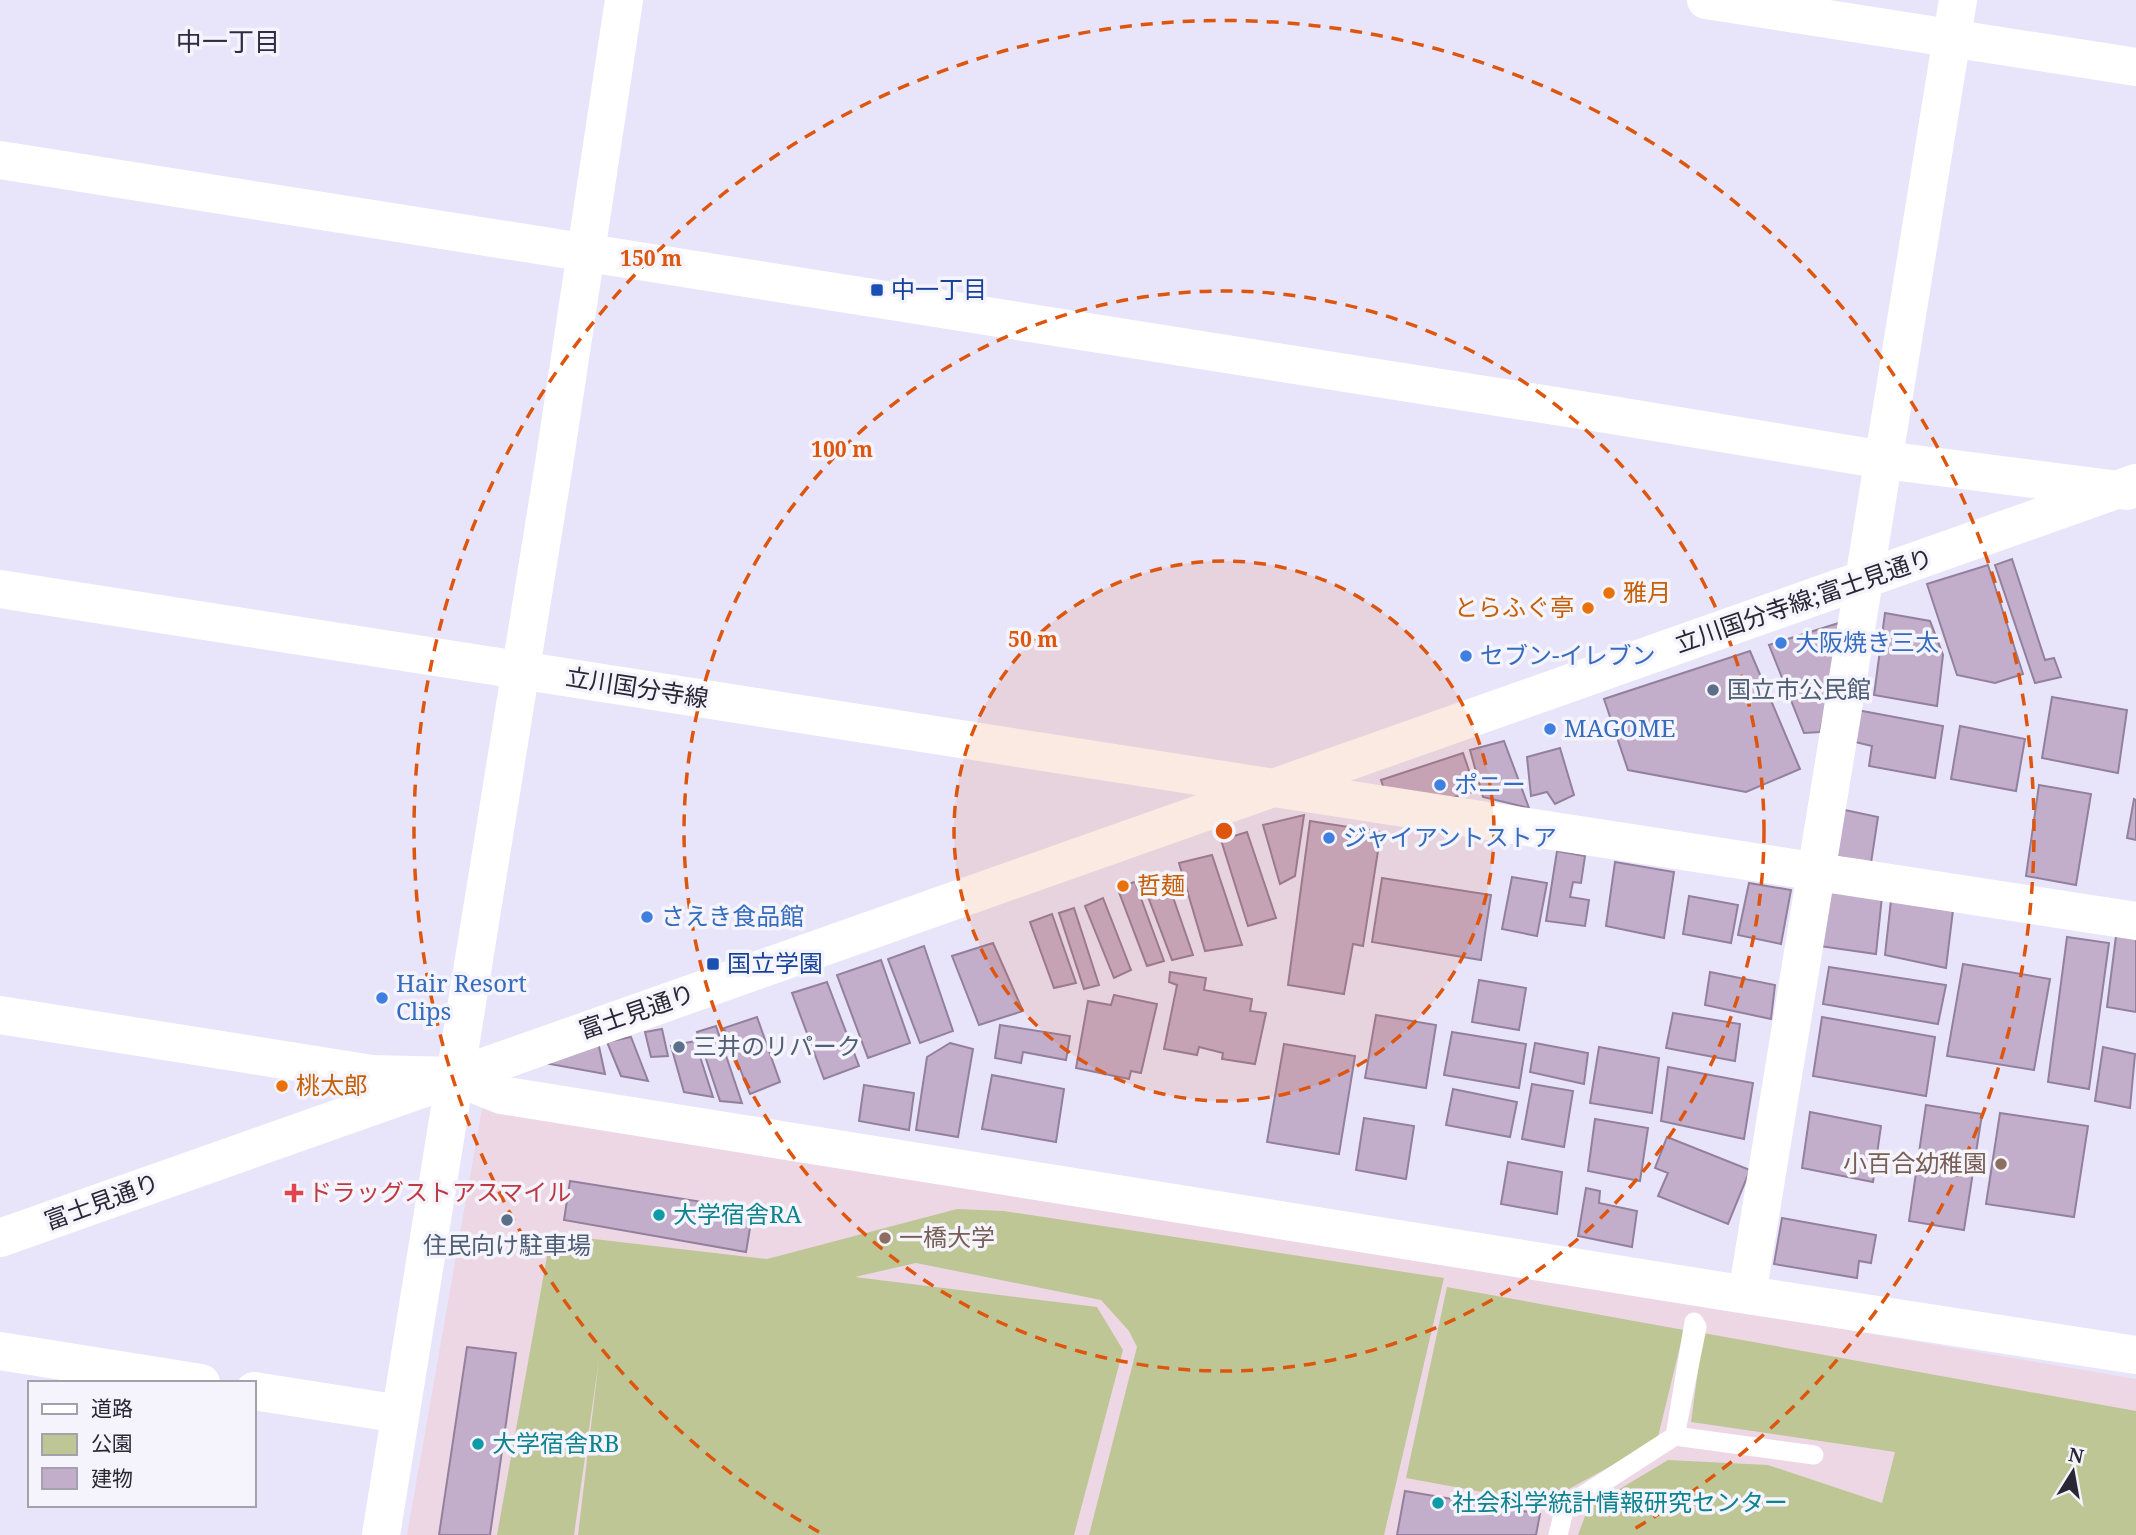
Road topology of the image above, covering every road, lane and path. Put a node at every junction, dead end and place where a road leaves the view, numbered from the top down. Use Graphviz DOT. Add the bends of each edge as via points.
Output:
graph roads {
  1 [pos="624,0"];
  2 [pos="1706,0"];
  3 [pos="1958,0"];
  4 [pos="1952,38"];
  5 [pos="2136,67"];
  6 [pos="0,160"];
  7 [pos="586,253"];
  8 [pos="1884,460"];
  9 [pos="2130,489"];
  10 [pos="1864,580"];
  11 [pos="0,589"];
  12 [pos="520,670"];
  13 [pos="1274,788"];
  14 [pos="1817,871"];
  15 [pos="2136,921"];
  16 [pos="0,1015"];
  17 [pos="454,1076"];
  18 [pos="0,1238"];
  19 [pos="1747,1295"];
  20 [pos="0,1351"];
  21 [pos="2136,1355"];
  22 [pos="188,1381"];
  23 [pos="256,1391"];
  24 [pos="400,1414"];
  25 [pos="1814,1455"];
  26 [pos="381,1535"];
  27 [pos="1558,1535"];
  1 -- 7 [label="street"];
  2 -- 4 [label="street"];
  3 -- 4 [label="street"];
  4 -- 5 [label="street"];
  4 -- 8 [label="street"];
  6 -- 7 [label="street"];
  7 -- 8 [label="street"];
  7 -- 12 [label="street"];
  8 -- 9 [label="street"];
  8 -- 10 [label="street"];
  9 -- 10 [label="street, 立川国分寺線;富士見通り"];
  10 -- 13 [label="street, 立川国分寺線;富士見通り"];
  10 -- 14 [label="street"];
  11 -- 12 [label="street, 立川国分寺線"];
  12 -- 13 [label="street, 立川国分寺線"];
  12 -- 17 [label="street"];
  13 -- 14 [label="street, 立川国分寺線"];
  13 -- 17 [label="street, 富士見通り"];
  14 -- 15 [label="street, 立川国分寺線"];
  14 -- 19 [label="street"];
  16 -- 17 [label="street" via="372,1074"];
  17 -- 18 [label="street, 富士見通り"];
  17 -- 19 [label="street" via="500,1095"];
  17 -- 24 [label="street"];
  19 -- 21 [label="street"];
  20 -- 22 [label="street"];
  23 -- 24 [label="street"];
  24 -- 26 [label="street"];
  25 -- 27 [label="lane" via="1675,1436 1565,1507"];
}
